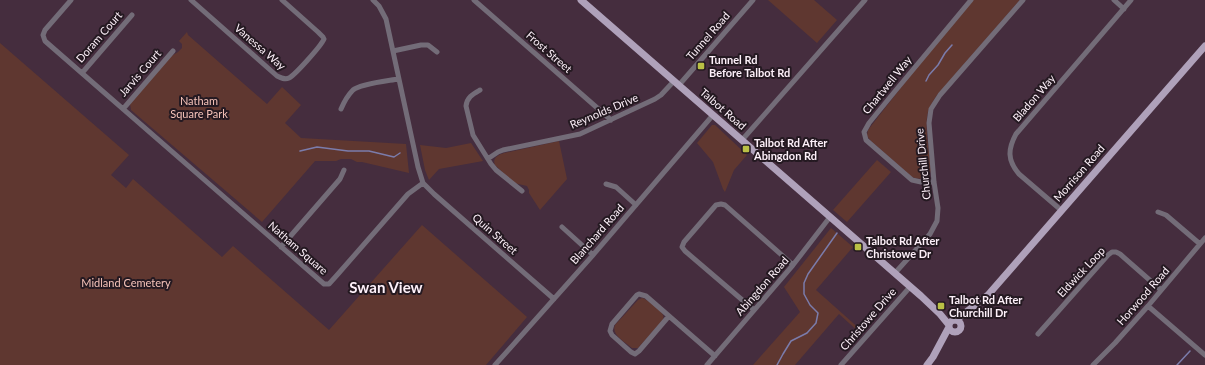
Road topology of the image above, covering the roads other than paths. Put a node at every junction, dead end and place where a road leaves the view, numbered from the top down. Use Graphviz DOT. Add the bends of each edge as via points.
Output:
graph roads {
  1 [pos="71,0"];
  2 [pos="191,0"];
  3 [pos="282,0"];
  4 [pos="374,0"];
  5 [pos="474,0"];
  6 [pos="581,0"];
  7 [pos="753,0"];
  8 [pos="865,0"];
  9 [pos="971,0"];
  10 [pos="1023,0"];
  11 [pos="1114,0"];
  12 [pos="1131,0"];
  13 [pos="1124,9"];
  14 [pos="132,15"];
  15 [pos="1205,46"];
  16 [pos="173,51"];
  17 [pos="393,51"];
  18 [pos="437,52"];
  19 [pos="82,73"];
  20 [pos="398,79"];
  21 [pos="676,83"];
  22 [pos="480,90"];
  23 [pos="123,108"];
  24 [pos="341,109"];
  25 [pos="713,115"];
  26 [pos="611,120"];
  27 [pos="742,140"];
  28 [pos="489,158"];
  29 [pos="344,170"];
  30 [pos="934,182"];
  31 [pos="424,183"];
  32 [pos="606,184"];
  33 [pos="522,191"];
  34 [pos="636,205"];
  35 [pos="1061,210"];
  36 [pos="1158,212"];
  37 [pos="830,217"];
  38 [pos="562,228"];
  39 [pos="1205,238"];
  40 [pos="1200,244"];
  41 [pos="281,247"];
  42 [pos="593,255"];
  43 [pos="793,265"];
  44 [pos="895,273"];
  45 [pos="910,287"];
  46 [pos="1161,290"];
  47 [pos="554,299"];
  48 [pos="1148,306"];
  49 [pos="754,310"];
  50 [pos="669,316"];
  51 [pos="954,324"];
  52 [pos="1038,334"];
  53 [pos="939,348"];
  54 [pos="1205,355"];
  55 [pos="715,356"];
  56 [pos="495,365"];
  57 [pos="707,365"];
  58 [pos="842,365"];
  59 [pos="927,365"];
  60 [pos="1093,365"];
  1 -- 19 [label="street, Natham Square" via="43,35 47,43"];
  2 -- 3 [label="street, Vanessa Way" via="277,76 286,79 294,75 324,39"];
  4 -- 17 [label="street" via="386,19"];
  5 -- 26 [label="street, Frost Street"];
  6 -- 21 [label="main road, Talbot Road"];
  7 -- 21 [label="street, Tunnel Road"];
  8 -- 27 [label="street"];
  9 -- 30 [label="street, Chartwell Way" via="864,132 866,140 912,180"];
  10 -- 30 [label="street, Churchill Drive" via="934,104 929,123"];
  11 -- 13 [label="street"];
  12 -- 13 [label="street, Bladon Way"];
  13 -- 35 [label="street, Bladon Way" via="1016,134 1010,145 1010,155 1015,169"];
  14 -- 19 [label="street, Doram Court"];
  15 -- 35 [label="main road, Morrison Road"];
  16 -- 23 [label="street, Jarvis Court"];
  17 -- 18 [label="street" via="428,45"];
  17 -- 20 [label="street"];
  19 -- 23 [label="street, Natham Square"];
  20 -- 24 [label="street" via="355,89 346,98"];
  20 -- 31 [label="street"];
  21 -- 25 [label="main road, Talbot Road"];
  21 -- 26 [label="street, Reynolds Drive" via="655,99"];
  22 -- 28 [label="street" via="468,98 466,106 474,135"];
  23 -- 41 [label="street, Natham Square"];
  25 -- 27 [label="main road, Talbot Road"];
  25 -- 34 [label="street, Blanchard Road"];
  26 -- 28 [label="street, Reynolds Drive" via="580,134 503,150"];
  27 -- 37 [label="main road, Talbot Road"];
  28 -- 33 [label="street" via="496,170"];
  29 -- 41 [label="street" via="340,179"];
  30 -- 44 [label="street, Churchill Drive" via="938,208 935,225"];
  31 -- 41 [label="street, Natham Square" via="408,194 329,284 322,283"];
  31 -- 47 [label="street, Quin Street"];
  32 -- 34 [label="street" via="616,187"];
  34 -- 42 [label="street, Blanchard Road"];
  35 -- 51 [label="main road, Morrison Road" via="988,295"];
  36 -- 40 [label="street" via="1166,215"];
  37 -- 43 [label="street, Abingdon Road"];
  37 -- 44 [label="main road, Talbot Road"];
  38 -- 42 [label="street"];
  39 -- 40 [label="street, Horwood Road"];
  40 -- 46 [label="street, Horwood Road"];
  42 -- 47 [label="street, Blanchard Road"];
  43 -- 49 [label="street, Abingdon Road"];
  43 -- 49 [label="street" via="724,205 716,205 682,246"];
  44 -- 45 [label="main road, Talbot Road"];
  45 -- 51 [label="main road, Talbot Road"];
  45 -- 58 [label="street, Christowe Drive"];
  46 -- 48 [label="street, Horwood Road"];
  46 -- 52 [label="street, Eldwick Loop" via="1120,254 1112,252"];
  47 -- 56 [label="street, Blanchard Road"];
  48 -- 54 [label="street"];
  48 -- 60 [label="street, Horwood Road"];
  49 -- 55 [label="street, Abingdon Road"];
  50 -- 50 [label="street" via="646,296 639,294 612,324 610,331 612,336 635,354"];
  50 -- 55 [label="street"];
  51 -- 53 [label="main road, Morrison Road"];
  51 -- 53 [label="main road, Morrison Road" via="952,331 956,332"];
  53 -- 59 [label="main road, Morrison Road"];
  55 -- 57 [label="street, Abingdon Road"];
}
